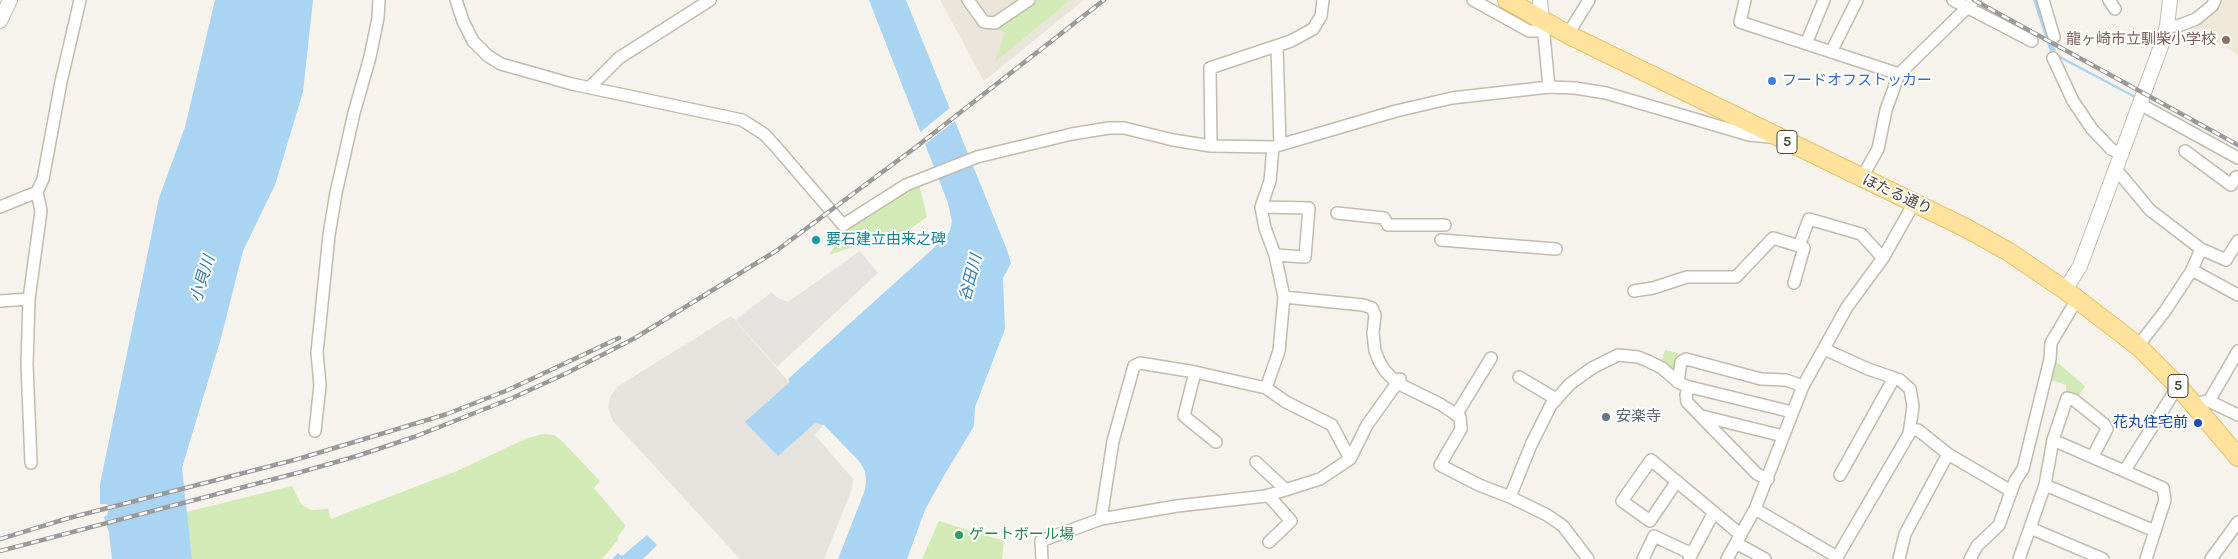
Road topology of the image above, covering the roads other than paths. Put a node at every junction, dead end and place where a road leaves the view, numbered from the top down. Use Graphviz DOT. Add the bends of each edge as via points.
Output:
graph roads {
  1 [pos="10,0"];
  2 [pos="80,0"];
  3 [pos="379,0"];
  4 [pos="456,0"];
  5 [pos="710,0"];
  6 [pos="968,0"];
  7 [pos="1323,0"];
  8 [pos="1473,0"];
  9 [pos="1507,0"];
  10 [pos="1540,0"];
  11 [pos="1589,0"];
  12 [pos="1745,0"];
  13 [pos="1824,0"];
  14 [pos="1857,0"];
  15 [pos="1953,0"];
  16 [pos="1975,0"];
  17 [pos="2043,0"];
  18 [pos="2170,0"];
  19 [pos="2215,0"];
  20 [pos="1022,2"];
  21 [pos="1967,8"];
  22 [pos="0,21"];
  23 [pos="1543,26"];
  24 [pos="2167,26"];
  25 [pos="1568,34"];
  26 [pos="2054,36"];
  27 [pos="2032,41"];
  28 [pos="1806,44"];
  29 [pos="1278,46"];
  30 [pos="1831,52"];
  31 [pos="2053,58"];
  32 [pos="1899,74"];
  33 [pos="590,88"];
  34 [pos="1549,88"];
  35 [pos="2141,101"];
  36 [pos="1777,137"];
  37 [pos="1212,146"];
  38 [pos="1277,146"];
  39 [pos="2185,151"];
  40 [pos="2121,154"];
  41 [pos="2238,158"];
  42 [pos="2116,168"];
  43 [pos="2238,178"];
  44 [pos="1861,179"];
  45 [pos="37,192"];
  46 [pos="1914,203"];
  47 [pos="0,206"];
  48 [pos="1261,207"];
  49 [pos="1337,213"];
  50 [pos="1444,225"];
  51 [pos="1441,240"];
  52 [pos="2238,241"];
  53 [pos="1799,246"];
  54 [pos="1556,249"];
  55 [pos="2200,249"];
  56 [pos="1275,255"];
  57 [pos="1883,258"];
  58 [pos="2192,270"];
  59 [pos="1794,282"];
  60 [pos="1634,290"];
  61 [pos="2071,294"];
  62 [pos="2238,295"];
  63 [pos="1284,297"];
  64 [pos="29,299"];
  65 [pos="0,301"];
  66 [pos="2138,346"];
  67 [pos="1824,349"];
  68 [pos="2238,351"];
  69 [pos="1491,358"];
  70 [pos="1195,372"];
  71 [pos="1519,377"];
  72 [pos="1894,378"];
  73 [pos="1399,381"];
  74 [pos="1678,382"];
  75 [pos="1803,386"];
  76 [pos="2178,386"];
  77 [pos="1689,387"];
  78 [pos="1266,388"];
  79 [pos="1556,399"];
  80 [pos="2202,403"];
  81 [pos="1792,412"];
  82 [pos="1456,415"];
  83 [pos="1700,415"];
  84 [pos="2238,415"];
  85 [pos="1910,430"];
  86 [pos="315,431"];
  87 [pos="1783,436"];
  88 [pos="2053,440"];
  89 [pos="1216,442"];
  90 [pos="1948,454"];
  91 [pos="2093,456"];
  92 [pos="2238,458"];
  93 [pos="1350,459"];
  94 [pos="1256,462"];
  95 [pos="31,463"];
  96 [pos="2125,470"];
  97 [pos="1840,475"];
  98 [pos="1768,479"];
  99 [pos="1676,481"];
  100 [pos="2044,486"];
  101 [pos="1285,489"];
  102 [pos="2011,491"];
  103 [pos="1268,495"];
  104 [pos="1510,497"];
  105 [pos="1755,509"];
  106 [pos="1714,512"];
  107 [pos="1101,519"];
  108 [pos="2238,522"];
  109 [pos="2030,528"];
  110 [pos="2155,530"];
  111 [pos="1738,539"];
  112 [pos="1269,542"];
  113 [pos="1691,556"];
  114 [pos="1836,558"];
  115 [pos="1042,559"];
  116 [pos="1588,559"];
  117 [pos="1643,559"];
  118 [pos="1727,559"];
  119 [pos="1765,559"];
  120 [pos="1899,559"];
  121 [pos="1970,559"];
  122 [pos="2019,559"];
  123 [pos="2103,559"];
  124 [pos="2146,559"];
  125 [pos="2211,559"];
  1 -- 22 [label="street"];
  2 -- 45 [label="street" via="44,179"];
  3 -- 86 [label="street" via="372,47 336,193 317,353 320,385"];
  4 -- 33 [label="street" via="473,41 488,56 501,64"];
  5 -- 33 [label="street" via="619,58"];
  6 -- 20 [label="street" via="984,22 995,23"];
  7 -- 29 [label="street" via="1321,16 1312,29"];
  8 -- 23 [label="street" via="1529,31"];
  9 -- 23 [label="main road, ほたる通り / 5"];
  10 -- 23 [label="street"];
  11 -- 25 [label="street"];
  12 -- 28 [label="street" via="1740,22"];
  13 -- 28 [label="street"];
  14 -- 30 [label="street"];
  15 -- 21 [label="street"];
  16 -- 21 [label="street"];
  17 -- 26 [label="street"];
  18 -- 24 [label="street"];
  19 -- 24 [label="street" via="2196,19 2178,26"];
  21 -- 27 [label="street"];
  21 -- 32 [label="street"];
  23 -- 25 [label="main road, ほたる通り / 5"];
  23 -- 34 [label="street"];
  24 -- 35 [label="street"];
  25 -- 36 [label="main road, ほたる通り / 5"];
  28 -- 30 [label="street"];
  29 -- 37 [label="street" via="1210,68"];
  29 -- 38 [label="street"];
  30 -- 32 [label="street"];
  31 -- 40 [label="street" via="2073,101 2092,129 2111,149"];
  32 -- 44 [label="street" via="1886,110 1878,149"];
  33 -- 37 [label="street" via="742,120 778,148 842,225 906,185 977,157 1021,145 1124,128"];
  34 -- 36 [label="street" via="1606,93 1749,135"];
  34 -- 38 [label="street" via="1452,98"];
  35 -- 40 [label="street"];
  35 -- 41 [label="street"];
  36 -- 44 [label="main road, ほたる通り / 5"];
  37 -- 38 [label="street"];
  38 -- 48 [label="street"];
  39 -- 43 [label="street" via="2231,185"];
  40 -- 42 [label="street"];
  42 -- 55 [label="street" via="2150,210"];
  42 -- 61 [label="street"];
  44 -- 46 [label="main road, ほたる通り / 5"];
  45 -- 47 [label="street"];
  45 -- 64 [label="street" via="40,211"];
  46 -- 57 [label="street"];
  46 -- 61 [label="main road, ほたる通り / 5" via="1988,239"];
  48 -- 56 [label="street"];
  48 -- 56 [label="street" via="1309,208 1305,257"];
  49 -- 50 [label="street" via="1384,218 1388,224"];
  51 -- 54 [label="street"];
  52 -- 55 [label="street" via="2226,260"];
  53 -- 57 [label="street" via="1809,219 1861,234"];
  53 -- 59 [label="street" via="1804,248"];
  53 -- 60 [label="street" via="1773,238 1736,277 1687,277 1653,288"];
  55 -- 58 [label="street"];
  56 -- 63 [label="street"];
  57 -- 67 [label="street" via="1847,307"];
  58 -- 62 [label="street"];
  58 -- 66 [label="street"];
  61 -- 66 [label="main road, ほたる通り / 5"];
  61 -- 102 [label="street" via="2051,343 2023,469"];
  63 -- 73 [label="street" via="1372,308 1378,361"];
  63 -- 78 [label="street" via="1279,350"];
  64 -- 65 [label="street"];
  64 -- 95 [label="street" via="27,364"];
  66 -- 76 [label="main road, ほたる通り / 5"];
  67 -- 72 [label="street" via="1868,370"];
  67 -- 75 [label="street"];
  68 -- 80 [label="street"];
  69 -- 82 [label="street"];
  70 -- 78 [label="street"];
  70 -- 89 [label="street" via="1184,416"];
  70 -- 107 [label="street" via="1140,363 1134,366 1113,441"];
  71 -- 79 [label="street"];
  72 -- 85 [label="street" via="1910,389"];
  72 -- 97 [label="street"];
  73 -- 82 [label="street"];
  73 -- 93 [label="street" via="1367,425"];
  74 -- 75 [label="street" via="1681,362 1686,359 1761,379 1786,380"];
  74 -- 77 [label="street"];
  74 -- 79 [label="street" via="1648,361 1618,355 1592,368"];
  75 -- 81 [label="street"];
  76 -- 80 [label="main road, ほたる通り / 5"];
  76 -- 96 [label="street"];
  77 -- 81 [label="street"];
  77 -- 83 [label="street" via="1686,399"];
  78 -- 93 [label="street" via="1332,425"];
  79 -- 104 [label="street" via="1531,445"];
  80 -- 84 [label="street"];
  80 -- 92 [label="main road, ほたる通り / 5"];
  81 -- 87 [label="street"];
  82 -- 104 [label="street" via="1460,417 1461,429 1440,465"];
  83 -- 87 [label="street"];
  83 -- 98 [label="street" via="1757,474"];
  85 -- 90 [label="street" via="1918,430"];
  85 -- 114 [label="street"];
  87 -- 98 [label="street"];
  88 -- 91 [label="street"];
  88 -- 91 [label="street" via="2066,398 2074,400 2107,429"];
  88 -- 100 [label="street"];
  90 -- 102 [label="street"];
  90 -- 120 [label="street" via="1905,534"];
  91 -- 96 [label="street"];
  93 -- 101 [label="street" via="1320,479"];
  94 -- 101 [label="street"];
  96 -- 110 [label="street" via="2163,488 2165,500"];
  98 -- 105 [label="street"];
  99 -- 99 [label="street" via="1651,460 1622,501 1650,521"];
  99 -- 106 [label="street"];
  100 -- 109 [label="street"];
  100 -- 110 [label="street"];
  101 -- 103 [label="street"];
  102 -- 121 [label="street" via="1999,525 1977,546"];
  103 -- 107 [label="street"];
  103 -- 112 [label="street" via="1291,520"];
  104 -- 116 [label="street" via="1563,526"];
  105 -- 111 [label="street"];
  105 -- 114 [label="street"];
  106 -- 111 [label="street"];
  106 -- 113 [label="street"];
  107 -- 115 [label="street" via="1042,541"];
  108 -- 125 [label="street"];
  109 -- 122 [label="street"];
  109 -- 123 [label="street"];
  110 -- 124 [label="street"];
  111 -- 118 [label="street"];
  111 -- 119 [label="street"];
  113 -- 117 [label="street" via="1654,536"];
}
